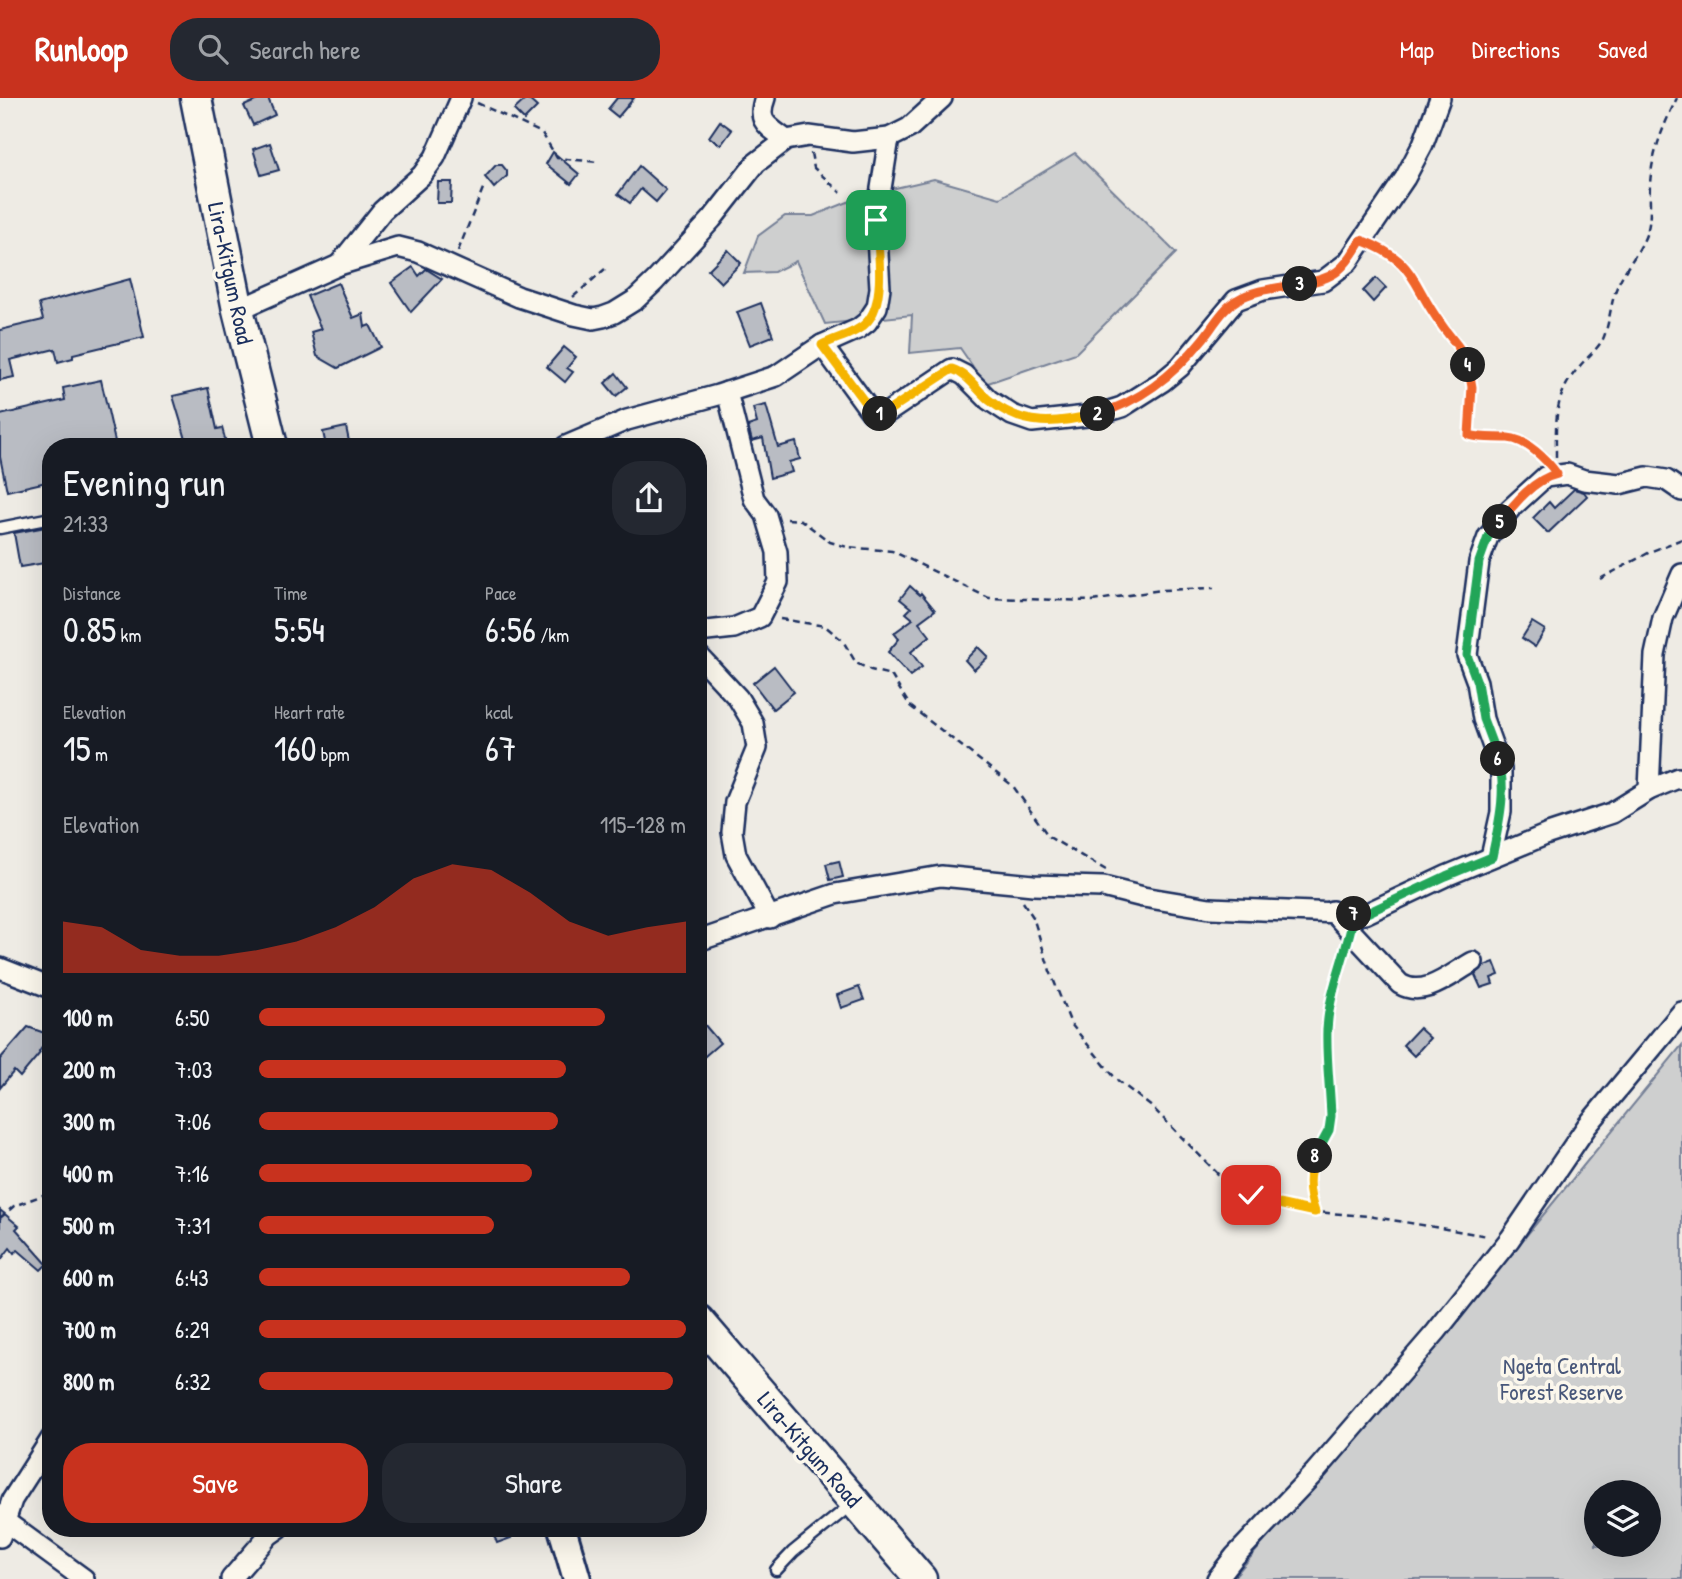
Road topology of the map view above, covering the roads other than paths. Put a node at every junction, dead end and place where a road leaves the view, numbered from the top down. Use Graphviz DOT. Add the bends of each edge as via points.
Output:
graph roads {
  1 [pos="196,98"];
  2 [pos="765,98"];
  3 [pos="942,98"];
  4 [pos="1440,98"];
  5 [pos="468,100"];
  6 [pos="889,138"];
  7 [pos="786,140"];
  8 [pos="339,265"];
  9 [pos="238,310"];
  10 [pos="822,345"];
  11 [pos="727,392"];
  12 [pos="270,438"];
  13 [pos="585,438"];
  14 [pos="1682,491"];
  15 [pos="42,520"];
  16 [pos="0,528"];
  17 [pos="1682,574"];
  18 [pos="707,631"];
  19 [pos="707,665"];
  20 [pos="1682,779"];
  21 [pos="1649,790"];
  22 [pos="1492,857"];
  23 [pos="1332,911"];
  24 [pos="770,918"];
  25 [pos="707,938"];
  26 [pos="1473,962"];
  27 [pos="0,968"];
  28 [pos="42,984"];
  29 [pos="1682,1012"];
  30 [pos="707,1330"];
  31 [pos="42,1453"];
  32 [pos="855,1501"];
  33 [pos="3,1529"];
  34 [pos="267,1537"];
  35 [pos="565,1537"];
  36 [pos="776,1570"];
  37 [pos="84,1579"];
  38 [pos="232,1579"];
  39 [pos="577,1579"];
  40 [pos="921,1579"];
  41 [pos="1217,1579"];
  1 -- 9 [label="main road, Lira-Kitgum Road"];
  2 -- 7 [label="street" via="760,110 764,123"];
  3 -- 6 [label="street" via="909,128"];
  4 -- 10 [label="street" via="1405,178 1348,262 1323,281 1263,290 1237,300 1180,367 1122,407 1096,415 1032,422 989,400 952,369 877,415"];
  5 -- 8 [label="street" via="422,174 382,211"];
  6 -- 7 [label="street" via="853,142 809,136"];
  6 -- 10 [label="street" via="876,220 877,307 858,329"];
  7 -- 8 [label="street" via="756,163 688,247 635,300 593,319 493,287 418,251 398,247"];
  8 -- 9 [label="street"];
  9 -- 12 [label="main road, Lira-Kitgum Road"];
  10 -- 11 [label="street" via="776,376"];
  11 -- 13 [label="street" via="627,420"];
  11 -- 18 [label="street" via="754,499 766,514 777,552 779,573 760,617 734,628"];
  14 -- 22 [label="street" via="1666,480 1647,477 1619,484 1557,474 1545,477 1488,537 1479,562 1467,655 1501,769 1501,812"];
  15 -- 16 [label="lane"];
  17 -- 21 [label="street" via="1663,618 1655,655"];
  19 -- 24 [label="street" via="738,698 753,723 758,748 735,802 732,832 736,855"];
  20 -- 21 [label="street"];
  21 -- 22 [label="street" via="1612,813"];
  22 -- 23 [label="street" via="1365,914"];
  23 -- 24 [label="street" via="1210,908 1103,887 940,876 835,894"];
  23 -- 26 [label="street" via="1409,990 1430,987"];
  24 -- 25 [label="street"];
  27 -- 28 [label="street"];
  29 -- 41 [label="street" via="1587,1126 1510,1239 1386,1393"];
  30 -- 32 [label="main road, Lira-Kitgum Road"];
  31 -- 33 [label="street" via="12,1500"];
  32 -- 36 [label="lane"];
  32 -- 40 [label="main road, Lira-Kitgum Road"];
  33 -- 37 [label="street"];
  34 -- 38 [label="street"];
  35 -- 39 [label="main road"];
}
